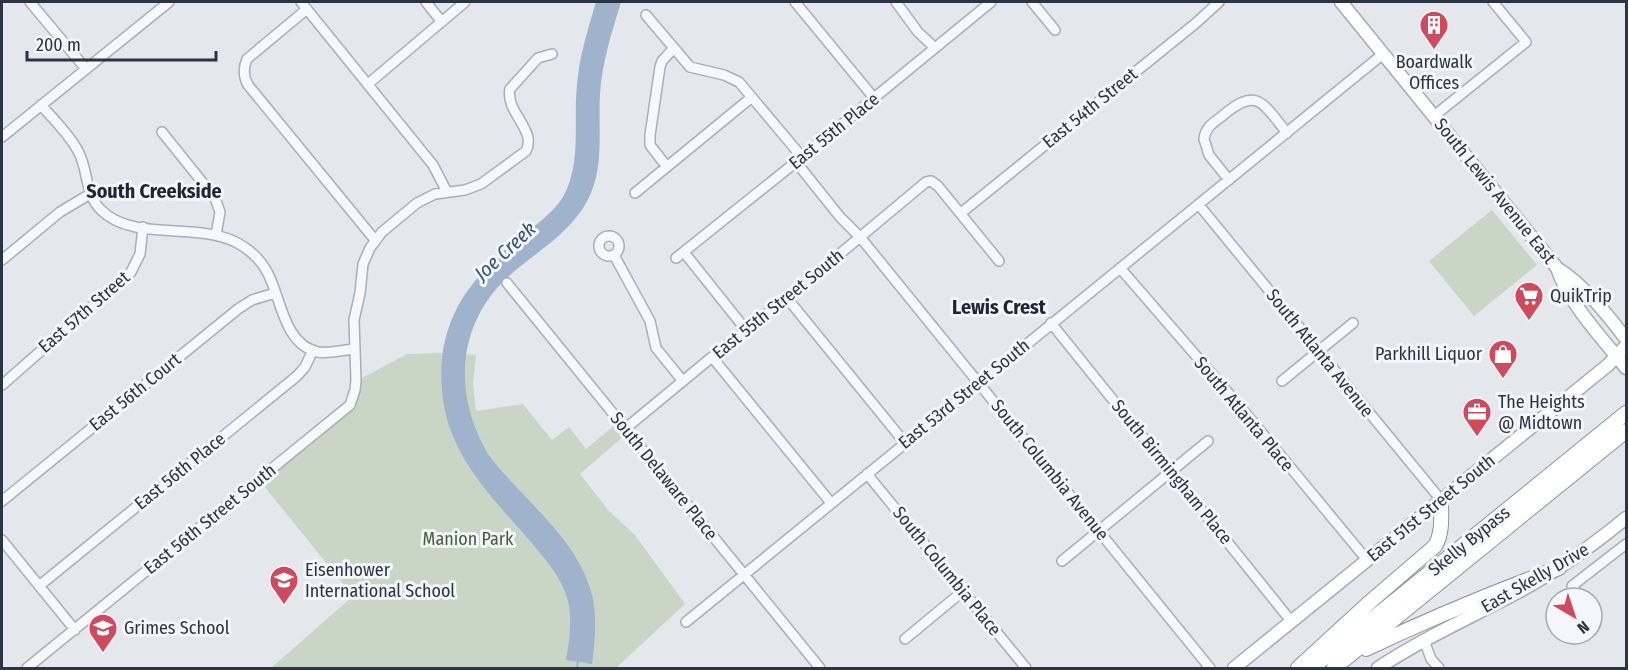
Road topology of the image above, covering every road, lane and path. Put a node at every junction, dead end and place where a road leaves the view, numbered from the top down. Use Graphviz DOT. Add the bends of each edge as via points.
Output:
graph roads {
  1 [pos="30,2"];
  2 [pos="169,2"];
  3 [pos="426,2"];
  4 [pos="465,2"];
  5 [pos="795,2"];
  6 [pos="896,2"];
  7 [pos="991,2"];
  8 [pos="1032,2"];
  9 [pos="1219,2"];
  10 [pos="1341,2"];
  11 [pos="1507,2"];
  12 [pos="304,5"];
  13 [pos="1496,5"];
  14 [pos="646,15"];
  15 [pos="441,21"];
  16 [pos="1055,30"];
  17 [pos="935,48"];
  18 [pos="673,49"];
  19 [pos="552,54"];
  20 [pos="1383,54"];
  21 [pos="86,69"];
  22 [pos="368,84"];
  23 [pos="752,97"];
  24 [pos="874,98"];
  25 [pos="42,105"];
  26 [pos="1434,116"];
  27 [pos="162,132"];
  28 [pos="1287,133"];
  29 [pos="2,137"];
  30 [pos="799,160"];
  31 [pos="667,167"];
  32 [pos="1229,180"];
  33 [pos="447,192"];
  34 [pos="635,193"];
  35 [pos="90,194"];
  36 [pos="1199,205"];
  37 [pos="961,213"];
  38 [pos="143,227"];
  39 [pos="216,235"];
  40 [pos="860,237"];
  41 [pos="375,240"];
  42 [pos="614,255"];
  43 [pos="687,256"];
  44 [pos="676,258"];
  45 [pos="2,260"];
  46 [pos="999,261"];
  47 [pos="1120,268"];
  48 [pos="1557,268"];
  49 [pos="507,283"];
  50 [pos="1566,286"];
  51 [pos="1584,291"];
  52 [pos="275,293"];
  53 [pos="787,298"];
  54 [pos="1051,323"];
  55 [pos="1353,323"];
  56 [pos="746,330"];
  57 [pos="1626,339"];
  58 [pos="1626,346"];
  59 [pos="354,349"];
  60 [pos="313,350"];
  61 [pos="1318,351"];
  62 [pos="1617,356"];
  63 [pos="712,357"];
  64 [pos="1626,368"];
  65 [pos="682,380"];
  66 [pos="1282,381"];
  67 [pos="978,383"];
  68 [pos="2,384"];
  69 [pos="1626,412"];
  70 [pos="626,428"];
  71 [pos="1626,431"];
  72 [pos="1208,441"];
  73 [pos="905,443"];
  74 [pos="1171,471"];
  75 [pos="867,474"];
  76 [pos="2,501"];
  77 [pos="1441,501"];
  78 [pos="831,503"];
  79 [pos="1625,521"];
  80 [pos="1099,530"];
  81 [pos="2,540"];
  82 [pos="1626,544"];
  83 [pos="1367,560"];
  84 [pos="1062,561"];
  85 [pos="1559,568"];
  86 [pos="744,574"];
  87 [pos="39,586"];
  88 [pos="1572,586"];
  89 [pos="963,591"];
  90 [pos="1291,621"];
  91 [pos="686,622"];
  92 [pos="75,630"];
  93 [pos="905,639"];
  94 [pos="1424,640"];
  95 [pos="1338,665"];
  96 [pos="27,669"];
  97 [pos="820,669"];
  98 [pos="1026,669"];
  99 [pos="1210,669"];
  100 [pos="1234,669"];
  101 [pos="1298,669"];
  102 [pos="1312,669"];
  103 [pos="1378,669"];
  104 [pos="1439,669"];
  1 -- 21 [label="street"];
  2 -- 21 [label="street"];
  3 -- 15 [label="street"];
  4 -- 15 [label="street"];
  5 -- 24 [label="street"];
  6 -- 17 [label="street"];
  7 -- 17 [label="street, East 55th Place"];
  8 -- 16 [label="street"];
  9 -- 37 [label="street, East 54th Street"];
  10 -- 20 [label="main road, South Lewis Avenue East"];
  11 -- 13 [label="street"];
  12 -- 22 [label="street"];
  12 -- 41 [label="street" via="252,54 244,71 248,85"];
  13 -- 26 [label="street" via="1526,42"];
  14 -- 18 [label="street, South Columbia Avenue"];
  15 -- 22 [label="street"];
  17 -- 24 [label="street, East 55th Place"];
  18 -- 23 [label="street, South Columbia Avenue" via="690,67 739,82"];
  18 -- 31 [label="street" via="662,61 650,135 650,146"];
  19 -- 33 [label="street" via="538,58 510,88 510,104 529,138 526,151 481,184"];
  20 -- 26 [label="main road, South Lewis Avenue East"];
  20 -- 28 [label="street, East 53rd Street South"];
  21 -- 25 [label="street"];
  22 -- 33 [label="street" via="434,165"];
  23 -- 30 [label="street, South Columbia Avenue"];
  23 -- 31 [label="street"];
  24 -- 30 [label="street, East 55th Place"];
  25 -- 29 [label="street"];
  25 -- 35 [label="street" via="78,151"];
  26 -- 48 [label="main road, South Lewis Avenue East"];
  27 -- 39 [label="street" via="215,198 220,212"];
  28 -- 32 [label="street, East 53rd Street South"];
  28 -- 32 [label="street" via="1266,107 1254,100 1236,104 1210,126 1204,139 1209,155"];
  30 -- 40 [label="street, South Columbia Avenue" via="840,217"];
  30 -- 44 [label="street, East 55th Place"];
  31 -- 34 [label="street"];
  32 -- 36 [label="street, East 53rd Street South"];
  33 -- 41 [label="street" via="417,203"];
  35 -- 38 [label="street" via="110,217 124,225"];
  35 -- 45 [label="street" via="60,212"];
  36 -- 47 [label="street, East 53rd Street South"];
  36 -- 61 [label="street, South Atlanta Avenue"];
  37 -- 40 [label="street, East 55th Street South" via="930,181"];
  37 -- 46 [label="street"];
  38 -- 39 [label="street"];
  38 -- 68 [label="street, East 57th Street" via="140,254 131,272"];
  39 -- 52 [label="street" via="236,242 257,258"];
  40 -- 53 [label="street, East 55th Street South"];
  40 -- 67 [label="street, South Columbia Avenue"];
  41 -- 59 [label="street" via="363,264 354,320"];
  42 -- 65 [label="street" via="648,316 656,348"];
  43 -- 56 [label="street"];
  47 -- 54 [label="street, East 53rd Street South"];
  47 -- 83 [label="street, South Atlanta Place"];
  48 -- 50 [label="main road, South Lewis Avenue East"];
  48 -- 51 [label="main road, South Lewis Avenue East"];
  49 -- 70 [label="street, South Delaware Place"];
  50 -- 51 [label="main road" via="1578,293"];
  50 -- 62 [label="main road, South Lewis Avenue East"];
  51 -- 57 [label="main road, South Lewis Avenue East"];
  52 -- 60 [label="street" via="289,326"];
  52 -- 76 [label="street, East 56th Court" via="243,305"];
  53 -- 56 [label="street, East 55th Street South"];
  53 -- 73 [label="street"];
  54 -- 67 [label="street, East 53rd Street South"];
  54 -- 74 [label="street, South Birmingham Place"];
  55 -- 61 [label="street"];
  56 -- 63 [label="street, East 55th Street South"];
  58 -- 62 [label="main road, East 51st Street South"];
  59 -- 60 [label="street"];
  59 -- 92 [label="street, East 56th Street South" via="355,390 350,405"];
  60 -- 87 [label="street, East 56th Place" via="297,376"];
  61 -- 66 [label="street"];
  61 -- 77 [label="street, South Atlanta Avenue"];
  62 -- 64 [label="main road, South Lewis Avenue East"];
  62 -- 77 [label="main road, East 51st Street South"];
  63 -- 65 [label="street, East 55th Street South"];
  63 -- 78 [label="street"];
  65 -- 70 [label="street, East 55th Street South"];
  67 -- 73 [label="street, East 53rd Street South"];
  67 -- 80 [label="street, South Columbia Avenue"];
  69 -- 102 [label="highway, Skelly Bypass"];
  70 -- 86 [label="street, South Delaware Place"];
  71 -- 95 [label="highway, Skelly Bypass"];
  72 -- 74 [label="street"];
  73 -- 75 [label="street, East 53rd Street South"];
  74 -- 80 [label="street"];
  74 -- 90 [label="street, South Birmingham Place"];
  75 -- 78 [label="street, East 53rd Street South"];
  75 -- 89 [label="street, South Columbia Place"];
  77 -- 83 [label="main road, East 51st Street South"];
  77 -- 101 [label="highway" via="1439,540 1435,546"];
  78 -- 86 [label="street, East 53rd Street South"];
  79 -- 85 [label="main road, East Skelly Drive"];
  80 -- 84 [label="street"];
  80 -- 99 [label="street, South Columbia Avenue"];
  81 -- 87 [label="street"];
  82 -- 88 [label="street"];
  83 -- 90 [label="main road, East 51st Street South"];
  85 -- 94 [label="main road, East Skelly Drive"];
  85 -- 95 [label="highway" via="1407,630"];
  86 -- 91 [label="street, East 53rd Street South"];
  86 -- 97 [label="street, South Delaware Place"];
  87 -- 92 [label="street"];
  89 -- 93 [label="street"];
  89 -- 98 [label="street, South Columbia Place"];
  90 -- 100 [label="main road, East 51st Street South"];
  92 -- 96 [label="street, East 56th Street South"];
  94 -- 103 [label="main road, East Skelly Drive"];
  94 -- 104 [label="street"];
}
